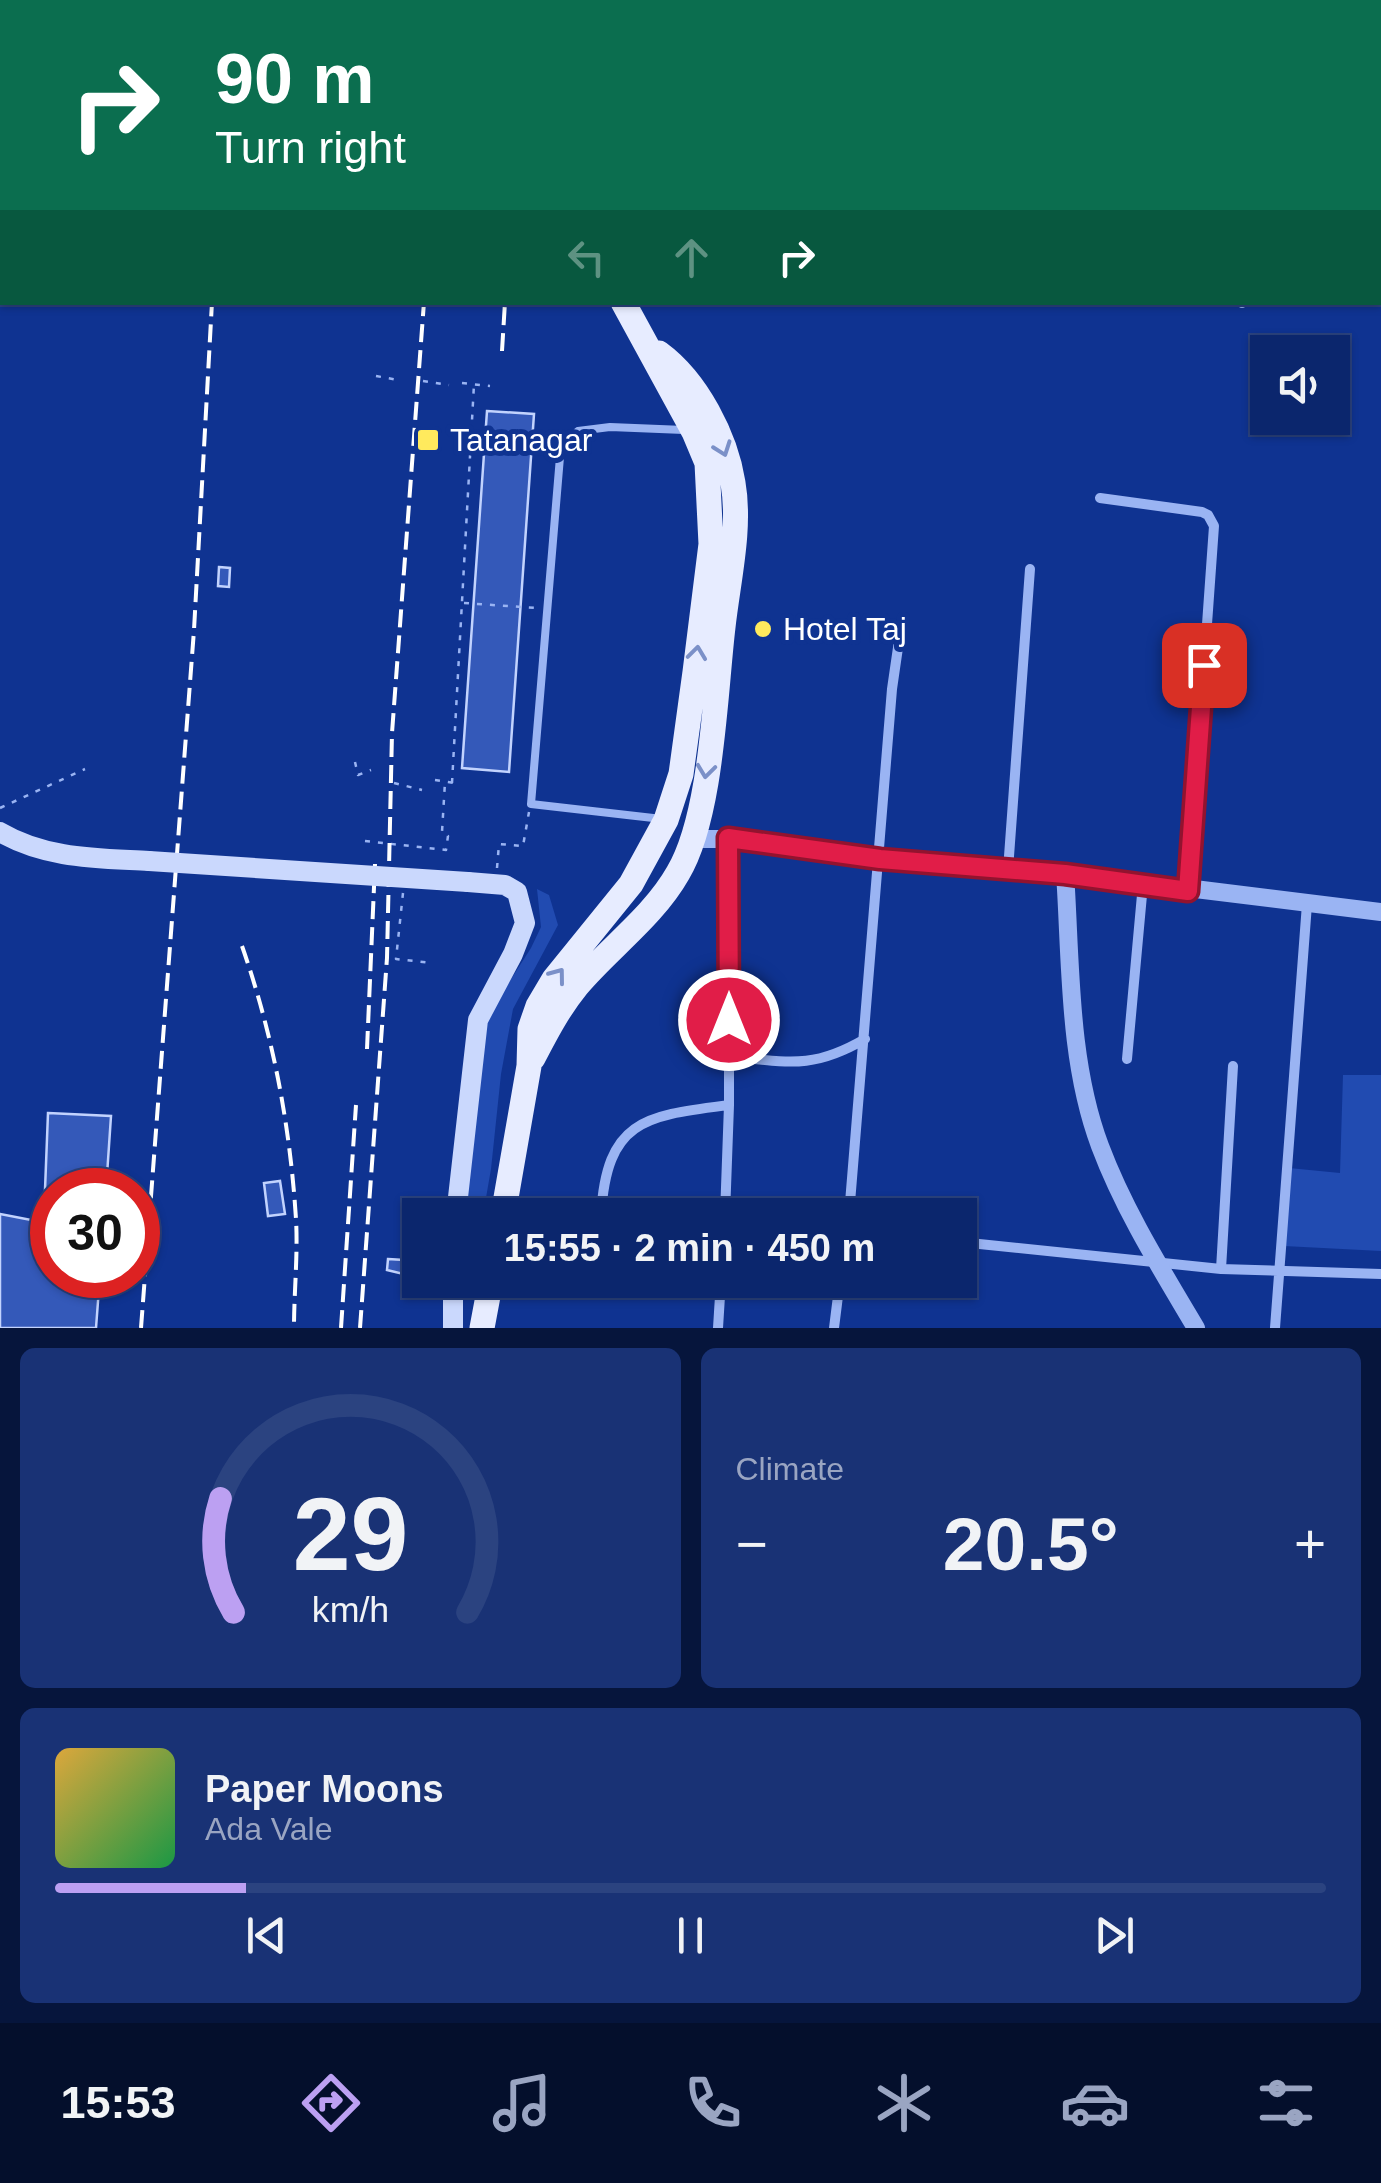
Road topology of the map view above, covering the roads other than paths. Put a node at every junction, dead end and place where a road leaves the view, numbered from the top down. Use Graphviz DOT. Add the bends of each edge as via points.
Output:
graph roads {
  1 [pos="625,305"];
  2 [pos="647,344"];
  3 [pos="694,432"];
  4 [pos="1100,498"];
  5 [pos="1030,570"];
  6 [pos="902,620"];
  7 [pos="666,820"];
  8 [pos="0,832"];
  9 [pos="728,838"];
  10 [pos="693,839"];
  11 [pos="880,859"];
  12 [pos="1008,870"];
  13 [pos="1065,874"];
  14 [pos="1142,884"];
  15 [pos="1188,891"];
  16 [pos="1307,904"];
  17 [pos="1381,912"];
  18 [pos="865,1039"];
  19 [pos="729,1056"];
  20 [pos="1127,1059"];
  21 [pos="529,1066"];
  22 [pos="1232,1066"];
  23 [pos="728,1106"];
  24 [pos="458,1198"];
  25 [pos="506,1198"];
  26 [pos="603,1198"];
  27 [pos="725,1198"];
  28 [pos="851,1198"];
  29 [pos="977,1244"];
  30 [pos="1160,1264"];
  31 [pos="1221,1270"];
  32 [pos="1279,1271"];
  33 [pos="1381,1274"];
  34 [pos="453,1298"];
  35 [pos="488,1298"];
  36 [pos="720,1298"];
  37 [pos="838,1298"];
  38 [pos="453,1328"];
  39 [pos="482,1328"];
  40 [pos="718,1328"];
  41 [pos="834,1328"];
  42 [pos="1196,1328"];
  43 [pos="1274,1328"];
  1 -- 2 [label="main road"];
  2 -- 3 [label="main road"];
  2 -- 10 [label="main road, one-way" via="710,417 734,486 734,532"];
  7 -- 3 [label="main road, one-way" via="680,774 711,544 707,463"];
  3 -- 7 [label="lane" via="610,427 578,431 561,444 531,804"];
  4 -- 15 [label="street" via="1202,512 1214,526"];
  5 -- 12 [label="street"];
  6 -- 11 [label="street"];
  21 -- 7 [label="main road, one-way" via="538,1006 631,884"];
  8 -- 24 [label="main road, bridge" via="56,854 496,884 518,892 525,923 478,1020"];
  9 -- 10 [label="street"];
  9 -- 11 [label="street"];
  9 -- 19 [label="street"];
  10 -- 21 [label="main road" via="657,902 562,1006"];
  11 -- 12 [label="street"];
  11 -- 18 [label="street"];
  12 -- 13 [label="street"];
  13 -- 14 [label="street"];
  13 -- 30 [label="street" via="1086,1094 1121,1197"];
  14 -- 15 [label="street"];
  14 -- 20 [label="street"];
  15 -- 16 [label="street"];
  16 -- 17 [label="street"];
  16 -- 32 [label="street"];
  18 -- 19 [label="street" via="817,1062"];
  18 -- 28 [label="street"];
  19 -- 23 [label="street"];
  21 -- 25 [label="main road"];
  22 -- 31 [label="street"];
  23 -- 26 [label="street" via="669,1113 632,1129 608,1167"];
  23 -- 27 [label="street"];
  29 -- 30 [label="street"];
  30 -- 31 [label="street"];
  30 -- 42 [label="street"];
  31 -- 32 [label="street"];
  32 -- 33 [label="street"];
  32 -- 43 [label="street"];
  34 -- 38 [label="main road"];
  35 -- 39 [label="main road"];
  36 -- 40 [label="street"];
  37 -- 41 [label="street"];
}
